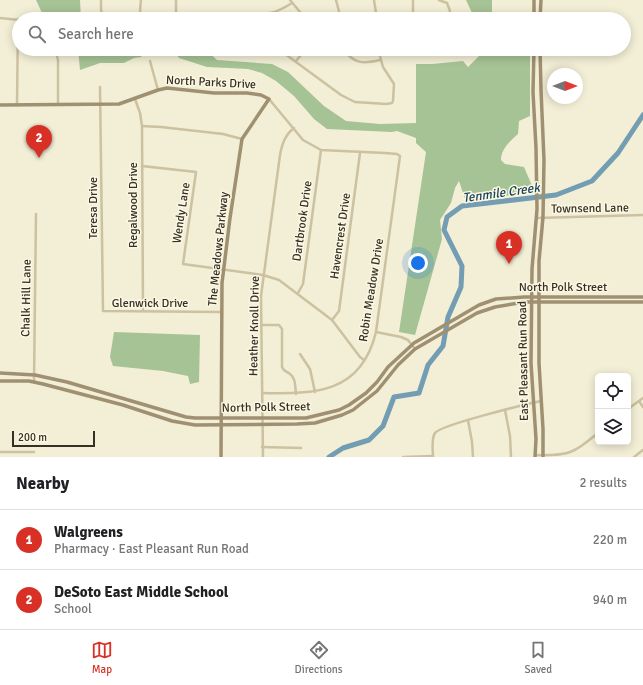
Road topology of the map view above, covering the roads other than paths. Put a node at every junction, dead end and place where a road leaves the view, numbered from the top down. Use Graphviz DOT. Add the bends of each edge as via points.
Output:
graph roads {
  1 [pos="101,0"];
  2 [pos="140,0"];
  3 [pos="176,0"];
  4 [pos="290,0"];
  5 [pos="336,0"];
  6 [pos="374,0"];
  7 [pos="413,0"];
  8 [pos="439,0"];
  9 [pos="534,0"];
  10 [pos="541,0"];
  11 [pos="292,3"];
  12 [pos="102,12"];
  13 [pos="141,12"];
  14 [pos="176,12"];
  15 [pos="273,12"];
  16 [pos="300,12"];
  17 [pos="339,12"];
  18 [pos="376,12"];
  19 [pos="413,12"];
  20 [pos="450,12"];
  21 [pos="534,12"];
  22 [pos="540,12"];
  23 [pos="0,18"];
  24 [pos="12,19"];
  25 [pos="18,56"];
  26 [pos="57,56"];
  27 [pos="288,56"];
  28 [pos="300,56"];
  29 [pos="351,56"];
  30 [pos="379,56"];
  31 [pos="534,56"];
  32 [pos="540,56"];
  33 [pos="380,60"];
  34 [pos="150,61"];
  35 [pos="296,61"];
  36 [pos="100,87"];
  37 [pos="158,90"];
  38 [pos="135,99"];
  39 [pos="269,99"];
  40 [pos="58,104"];
  41 [pos="0,105"];
  42 [pos="17,105"];
  43 [pos="101,105"];
  44 [pos="142,126"];
  45 [pos="535,127"];
  46 [pos="543,127"];
  47 [pos="294,128"];
  48 [pos="242,139"];
  49 [pos="321,150"];
  50 [pos="360,152"];
  51 [pos="400,156"];
  52 [pos="142,166"];
  53 [pos="36,214"];
  54 [pos="643,216"];
  55 [pos="537,218"];
  56 [pos="543,218"];
  57 [pos="533,261"];
  58 [pos="539,261"];
  59 [pos="224,270"];
  60 [pos="263,275"];
  61 [pos="298,293"];
  62 [pos="531,297"];
  63 [pos="539,297"];
  64 [pos="575,297"];
  65 [pos="635,297"];
  66 [pos="643,297"];
  67 [pos="531,302"];
  68 [pos="539,302"];
  69 [pos="635,302"];
  70 [pos="643,302"];
  71 [pos="575,303"];
  72 [pos="103,311"];
  73 [pos="143,312"];
  74 [pos="221,312"];
  75 [pos="332,320"];
  76 [pos="261,325"];
  77 [pos="376,332"];
  78 [pos="412,344"];
  79 [pos="415,349"];
  80 [pos="300,354"];
  81 [pos="364,360"];
  82 [pos="531,363"];
  83 [pos="539,363"];
  84 [pos="0,374"];
  85 [pos="35,375"];
  86 [pos="0,381"];
  87 [pos="34,382"];
  88 [pos="315,392"];
  89 [pos="262,393"];
  90 [pos="296,394"];
  91 [pos="643,398"];
  92 [pos="125,399"];
  93 [pos="541,401"];
  94 [pos="638,401"];
  95 [pos="534,403"];
  96 [pos="123,405"];
  97 [pos="643,407"];
  98 [pos="629,409"];
  99 [pos="505,410"];
  100 [pos="221,418"];
  101 [pos="262,418"];
  102 [pos="468,420"];
  103 [pos="221,424"];
  104 [pos="262,424"];
  105 [pos="595,435"];
  106 [pos="262,448"];
  107 [pos="301,448"];
  108 [pos="643,450"];
  109 [pos="0,452"];
  110 [pos="13,452"];
  111 [pos="34,452"];
  112 [pos="535,456"];
  113 [pos="543,456"];
  114 [pos="563,456"];
  115 [pos="13,457"];
  116 [pos="221,457"];
  117 [pos="263,457"];
  118 [pos="402,457"];
  119 [pos="433,457"];
  120 [pos="473,457"];
  121 [pos="511,457"];
  122 [pos="634,457"];
  1 -- 12 [label="street"];
  2 -- 13 [label="street"];
  3 -- 14 [label="street"];
  4 -- 11 [label="street"];
  5 -- 17 [label="street"];
  6 -- 18 [label="street"];
  7 -- 19 [label="street"];
  8 -- 20 [label="street" via="447,4"];
  9 -- 21 [label="main road"];
  10 -- 22 [label="main road"];
  11 -- 15 [label="street"];
  11 -- 16 [label="street"];
  23 -- 24 [label="street"];
  25 -- 42 [label="street"];
  26 -- 40 [label="street"];
  27 -- 35 [label="street"];
  28 -- 35 [label="street"];
  29 -- 33 [label="street" via="362,63"];
  30 -- 33 [label="street"];
  31 -- 45 [label="main road, East Pleasant Run Road"];
  32 -- 46 [label="main road, East Pleasant Run Road"];
  33 -- 35 [label="street" via="394,84 392,103 355,102 341,95"];
  34 -- 37 [label="street"];
  36 -- 43 [label="street, Teresa Drive"];
  37 -- 38 [label="main road, North Parks Drive"];
  37 -- 39 [label="main road, North Parks Drive" via="167,88 214,93 247,93"];
  38 -- 43 [label="main road, North Parks Drive" via="120,104"];
  38 -- 44 [label="street, Regalwood Drive"];
  39 -- 47 [label="street, North Parks Drive"];
  39 -- 48 [label="main road, The Meadows Parkway"];
  40 -- 42 [label="main road, North Parks Drive"];
  40 -- 43 [label="main road, North Parks Drive"];
  41 -- 42 [label="main road, North Parks Drive"];
  43 -- 72 [label="street, Teresa Drive"];
  44 -- 48 [label="street" via="223,134"];
  44 -- 52 [label="street, Regalwood Drive"];
  45 -- 46 [label="main road"];
  45 -- 55 [label="main road, East Pleasant Run Road"];
  46 -- 56 [label="main road, East Pleasant Run Road"];
  47 -- 49 [label="street, North Parks Drive" via="303,140"];
  47 -- 60 [label="street, Heather Knoll Drive" via="282,144"];
  48 -- 59 [label="main road, The Meadows Parkway"];
  49 -- 50 [label="street, North Parks Drive"];
  49 -- 61 [label="street, Dartbrook Drive" via="303,284"];
  50 -- 51 [label="street, North Parks Drive"];
  50 -- 75 [label="street, Havencrest Drive" via="339,311"];
  51 -- 77 [label="street, Robin Meadow Drive"];
  52 -- 59 [label="street, Wendy Lane" via="196,172 183,264"];
  52 -- 73 [label="street, Regalwood Drive"];
  53 -- 85 [label="street, Chalk Hill Lane"];
  54 -- 56 [label="street, Townsend Lane"];
  55 -- 56 [label="street, Townsend Lane"];
  55 -- 57 [label="main road, East Pleasant Run Road"];
  56 -- 58 [label="main road, East Pleasant Run Road"];
  57 -- 58 [label="main road"];
  57 -- 62 [label="main road, East Pleasant Run Road"];
  58 -- 63 [label="main road, East Pleasant Run Road"];
  59 -- 60 [label="street"];
  59 -- 74 [label="main road, The Meadows Parkway"];
  60 -- 61 [label="street" via="279,280"];
  60 -- 76 [label="street, Heather Knoll Drive"];
  61 -- 75 [label="street"];
  62 -- 63 [label="main road, North Polk Street"];
  62 -- 67 [label="main road, East Pleasant Run Road"];
  62 -- 78 [label="main road, North Polk Street" via="496,299 479,305"];
  63 -- 64 [label="main road, North Polk Street"];
  63 -- 68 [label="main road, East Pleasant Run Road"];
  64 -- 65 [label="main road, North Polk Street"];
  64 -- 71 [label="main road"];
  65 -- 66 [label="main road, North Polk Street"];
  65 -- 69 [label="main road"];
  67 -- 68 [label="main road, North Polk Street"];
  67 -- 79 [label="main road, North Polk Street" via="495,307 477,313"];
  67 -- 82 [label="main road, East Pleasant Run Road"];
  68 -- 71 [label="main road, North Polk Street"];
  68 -- 83 [label="main road, East Pleasant Run Road"];
  69 -- 70 [label="main road, North Polk Street"];
  69 -- 71 [label="main road, North Polk Street"];
  72 -- 73 [label="street, Glenwick Drive"];
  73 -- 74 [label="street, Glenwick Drive"];
  74 -- 100 [label="main road, The Meadows Parkway"];
  75 -- 81 [label="street"];
  76 -- 89 [label="street, Heather Knoll Drive"];
  76 -- 90 [label="street" via="279,326 282,329 282,367 294,378"];
  77 -- 78 [label="street" via="401,337"];
  77 -- 81 [label="street, Robin Meadow Drive"];
  78 -- 79 [label="street"];
  78 -- 101 [label="main road, North Polk Street" via="366,393 339,410 315,417"];
  79 -- 104 [label="main road, North Polk Street" via="398,365 377,392 347,412 315,423"];
  80 -- 88 [label="street" via="310,369"];
  81 -- 88 [label="street, Robin Meadow Drive" via="346,379"];
  82 -- 83 [label="main road"];
  82 -- 95 [label="main road, East Pleasant Run Road"];
  83 -- 93 [label="main road, East Pleasant Run Road"];
  84 -- 85 [label="main road, North Polk Street"];
  85 -- 87 [label="street, Chalk Hill Lane"];
  85 -- 92 [label="main road, North Polk Street"];
  86 -- 87 [label="main road, North Polk Street"];
  87 -- 96 [label="main road, North Polk Street"];
  88 -- 90 [label="street, Robin Meadow Drive"];
  89 -- 90 [label="street, Robin Meadow Drive"];
  89 -- 101 [label="street, Heather Knoll Drive"];
  91 -- 94 [label="street"];
  92 -- 96 [label="main road"];
  92 -- 100 [label="main road, North Polk Street" via="186,417"];
  93 -- 95 [label="street"];
  93 -- 113 [label="main road, East Pleasant Run Road"];
  94 -- 97 [label="street"];
  94 -- 98 [label="street"];
  95 -- 99 [label="street"];
  95 -- 112 [label="main road, East Pleasant Run Road"];
  96 -- 103 [label="main road, North Polk Street" via="183,424"];
  99 -- 102 [label="street"];
  99 -- 121 [label="street"];
  100 -- 101 [label="main road, North Polk Street"];
  100 -- 103 [label="main road, The Meadows Parkway"];
  101 -- 104 [label="street, Heather Knoll Drive"];
  102 -- 119 [label="street" via="437,431 433,442"];
  102 -- 120 [label="street"];
  103 -- 104 [label="main road, North Polk Street"];
  103 -- 116 [label="main road, The Meadows Parkway"];
  104 -- 106 [label="street, Heather Knoll Drive"];
  105 -- 114 [label="street"];
  106 -- 107 [label="street"];
  106 -- 117 [label="street, Heather Knoll Drive"];
  108 -- 122 [label="street"];
  109 -- 110 [label="street"];
  110 -- 111 [label="street"];
  110 -- 115 [label="street"];
  112 -- 113 [label="street"];
  113 -- 114 [label="street"];
  118 -- 119 [label="street"];
}
